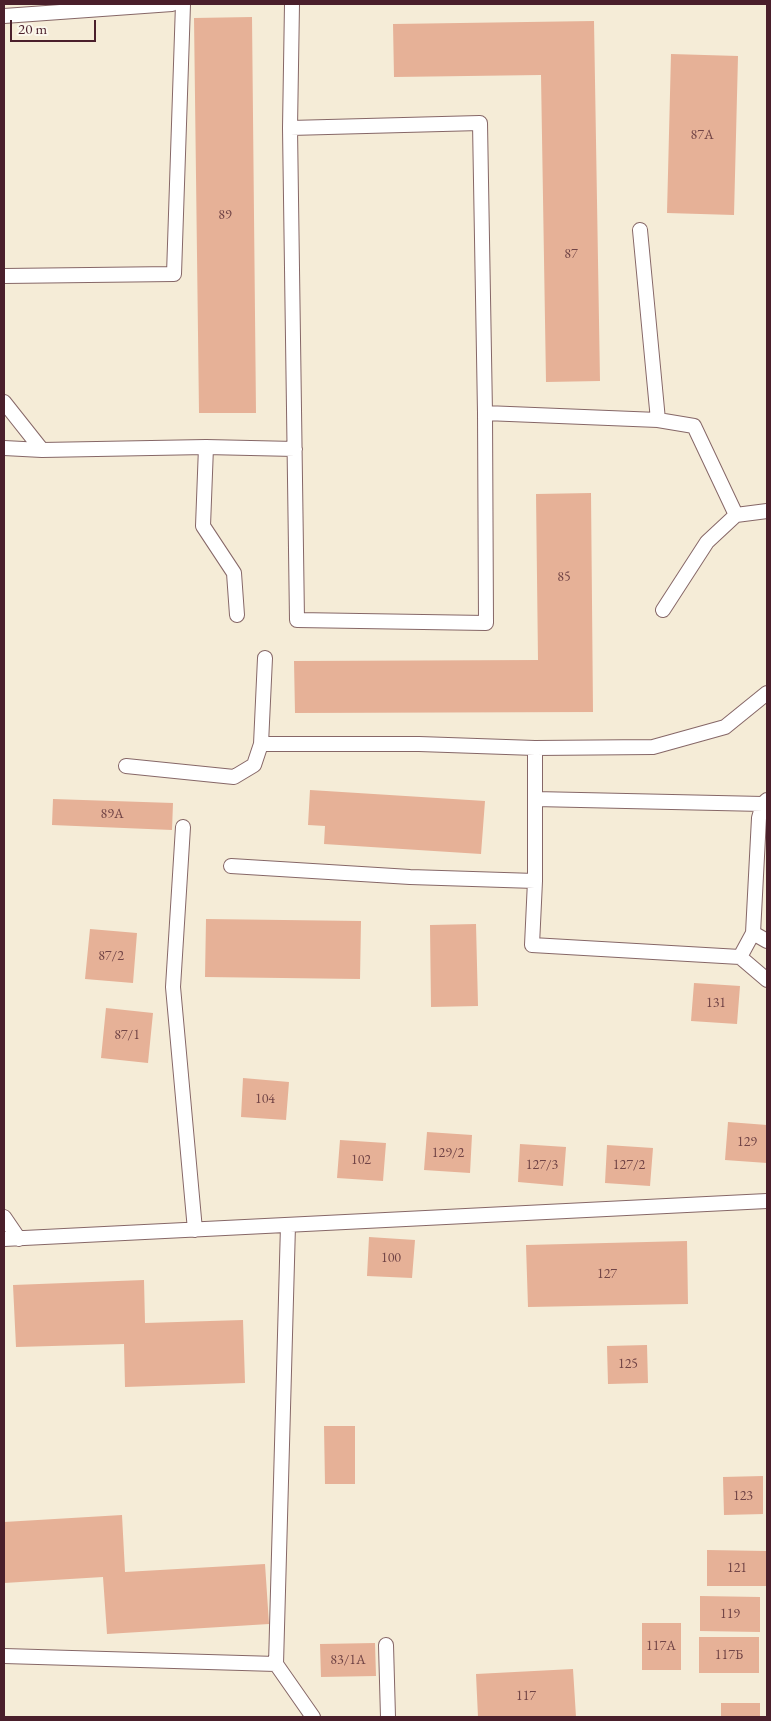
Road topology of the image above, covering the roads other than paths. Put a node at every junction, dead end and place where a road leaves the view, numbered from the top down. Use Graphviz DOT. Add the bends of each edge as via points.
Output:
graph roads {
  1 [pos="172,4"];
  2 [pos="183,4"];
  3 [pos="292,4"];
  4 [pos="4,16"];
  5 [pos="290,128"];
  6 [pos="640,230"];
  7 [pos="4,276"];
  8 [pos="4,402"];
  9 [pos="485,413"];
  10 [pos="658,420"];
  11 [pos="206,447"];
  12 [pos="4,448"];
  13 [pos="295,449"];
  14 [pos="42,450"];
  15 [pos="767,511"];
  16 [pos="736,515"];
  17 [pos="663,610"];
  18 [pos="237,615"];
  19 [pos="265,658"];
  20 [pos="767,693"];
  21 [pos="261,744"];
  22 [pos="535,748"];
  23 [pos="126,766"];
  24 [pos="534,799"];
  25 [pos="765,802"];
  26 [pos="183,827"];
  27 [pos="231,866"];
  28 [pos="535,881"];
  29 [pos="753,933"];
  30 [pos="767,941"];
  31 [pos="740,957"];
  32 [pos="767,980"];
  33 [pos="767,1201"];
  34 [pos="4,1217"];
  35 [pos="288,1225"];
  36 [pos="196,1230"];
  37 [pos="20,1239"];
  38 [pos="4,1240"];
  39 [pos="386,1645"];
  40 [pos="4,1656"];
  41 [pos="276,1664"];
  42 [pos="312,1717"];
  43 [pos="388,1717"];
  1 -- 4 [label="lane"];
  2 -- 7 [label="lane" via="174,274"];
  3 -- 5 [label="lane"];
  5 -- 9 [label="lane" via="480,123"];
  5 -- 13 [label="lane"];
  6 -- 10 [label="lane"];
  8 -- 14 [label="lane"];
  9 -- 10 [label="lane"];
  9 -- 13 [label="lane" via="486,623 297,620"];
  10 -- 16 [label="lane" via="694,426"];
  11 -- 13 [label="lane"];
  11 -- 14 [label="lane"];
  11 -- 18 [label="lane" via="203,526 234,573"];
  12 -- 14 [label="lane"];
  15 -- 16 [label="lane"];
  16 -- 17 [label="lane" via="707,542"];
  19 -- 21 [label="lane"];
  20 -- 22 [label="lane" via="725,727 653,747"];
  21 -- 22 [label="lane"];
  21 -- 23 [label="lane" via="254,765 234,776"];
  22 -- 24 [label="lane"];
  24 -- 25 [label="lane"];
  24 -- 28 [label="lane"];
  25 -- 29 [label="lane" via="759,818"];
  26 -- 36 [label="lane" via="173,987"];
  27 -- 28 [label="lane"];
  28 -- 31 [label="lane" via="532,944"];
  29 -- 30 [label="lane"];
  29 -- 31 [label="lane"];
  31 -- 32 [label="lane"];
  33 -- 35 [label="lane"];
  34 -- 37 [label="lane"];
  35 -- 36 [label="lane"];
  35 -- 41 [label="lane"];
  36 -- 37 [label="lane"];
  37 -- 38 [label="lane"];
  39 -- 43 [label="lane"];
  40 -- 41 [label="lane"];
  41 -- 42 [label="lane"];
}
